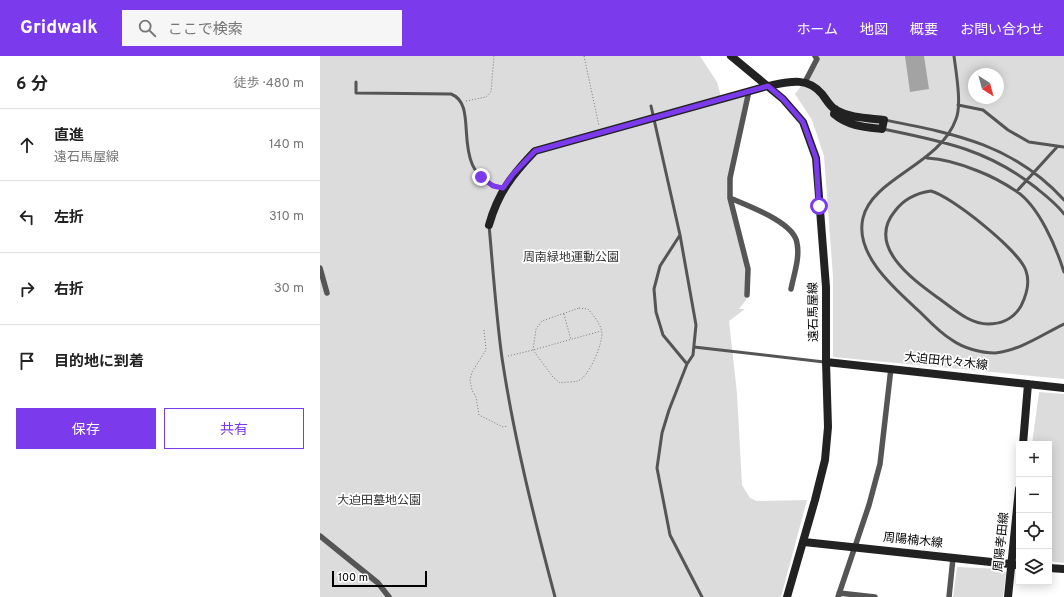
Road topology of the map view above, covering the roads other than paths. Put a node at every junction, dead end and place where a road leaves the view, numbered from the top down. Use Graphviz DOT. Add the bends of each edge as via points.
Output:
graph roads {
  1 [pos="731,56"];
  2 [pos="815,56"];
  3 [pos="955,57"];
  4 [pos="356,82"];
  5 [pos="805,82"];
  6 [pos="768,86"];
  7 [pos="749,91"];
  8 [pos="958,105"];
  9 [pos="651,106"];
  10 [pos="835,109"];
  11 [pos="653,117"];
  12 [pos="884,120"];
  13 [pos="882,129"];
  14 [pos="949,132"];
  15 [pos="944,141"];
  16 [pos="1057,147"];
  17 [pos="1064,147"];
  18 [pos="993,149"];
  19 [pos="927,158"];
  20 [pos="989,158"];
  21 [pos="1035,172"];
  22 [pos="1027,181"];
  23 [pos="503,188"];
  24 [pos="1017,191"];
  25 [pos="730,198"];
  26 [pos="1064,200"];
  27 [pos="1063,209"];
  28 [pos="1064,214"];
  29 [pos="489,225"];
  30 [pos="680,235"];
  31 [pos="1020,260"];
  32 [pos="320,268"];
  33 [pos="1064,272"];
  34 [pos="791,289"];
  35 [pos="327,293"];
  36 [pos="747,295"];
  37 [pos="1064,324"];
  38 [pos="694,347"];
  39 [pos="826,362"];
  40 [pos="687,364"];
  41 [pos="891,368"];
  42 [pos="1028,384"];
  43 [pos="1064,388"];
  44 [pos="1023,441"];
  45 [pos="1018,513"];
  46 [pos="320,536"];
  47 [pos="804,542"];
  48 [pos="854,547"];
  49 [pos="953,558"];
  50 [pos="1015,564"];
  51 [pos="1052,568"];
  52 [pos="1064,569"];
  53 [pos="839,595"];
  54 [pos="389,597"];
  55 [pos="555,597"];
  56 [pos="702,597"];
  57 [pos="787,597"];
  58 [pos="875,597"];
  59 [pos="949,597"];
  60 [pos="1008,597"];
  1 -- 6 [label="street, 遠石馬屋線"];
  2 -- 5 [label="street" via="817,59"];
  3 -- 8 [label="lane"];
  4 -- 23 [label="lane" via="356,93 458,96 462,102 469,158 481,177 493,186"];
  5 -- 6 [label="street" via="792,81"];
  5 -- 10 [label="street" via="818,90"];
  6 -- 7 [label="street"];
  6 -- 39 [label="street, 遠石馬屋線" via="803,122 816,158 826,287"];
  7 -- 11 [label="street"];
  7 -- 25 [label="street" via="730,178"];
  8 -- 14 [label="lane" via="957,119"];
  8 -- 16 [label="lane" via="983,110 1008,130 1029,142"];
  9 -- 11 [label="lane"];
  10 -- 12 [label="street" via="853,117"];
  10 -- 13 [label="street" via="834,114 856,126"];
  11 -- 23 [label="street" via="535,151"];
  11 -- 30 [label="lane"];
  12 -- 13 [label="street"];
  12 -- 14 [label="lane"];
  13 -- 15 [label="lane"];
  14 -- 15 [label="lane"];
  14 -- 18 [label="lane"];
  15 -- 19 [label="lane"];
  15 -- 20 [label="lane"];
  16 -- 17 [label="lane"];
  16 -- 21 [label="lane"];
  18 -- 20 [label="lane"];
  18 -- 21 [label="lane"];
  19 -- 24 [label="lane" via="962,164 989,175"];
  19 -- 37 [label="lane" via="881,190 869,203 862,219 868,253 878,271 952,341 980,351 995,353 1013,349"];
  20 -- 22 [label="lane"];
  21 -- 22 [label="lane"];
  21 -- 26 [label="lane"];
  22 -- 24 [label="lane"];
  22 -- 27 [label="lane"];
  23 -- 29 [label="street"];
  24 -- 33 [label="lane" via="1033,209 1048,233"];
  25 -- 34 [label="street" via="778,220 790,230 797,242 798,259"];
  25 -- 36 [label="street" via="748,269"];
  27 -- 28 [label="lane"];
  29 -- 55 [label="lane" via="502,357 530,499"];
  30 -- 38 [label="lane" via="696,325"];
  30 -- 40 [label="lane" via="660,266 654,289 656,312 663,335"];
  31 -- 31 [label="lane" via="1028,280 1021,307 1011,318 998,323 976,323 910,278 898,264 888,245 886,230 890,218 908,198 931,191 939,193 959,206 1008,246"];
  32 -- 35 [label="street"];
  38 -- 39 [label="lane"];
  38 -- 40 [label="lane"];
  39 -- 41 [label="street, 大迫田代々木線"];
  39 -- 47 [label="street, 遠石馬屋線" via="828,427 825,460"];
  40 -- 56 [label="lane" via="662,433 657,468 670,536"];
  41 -- 42 [label="street, 大迫田代々木線"];
  41 -- 48 [label="street" via="880,464"];
  42 -- 43 [label="street, 大迫田代々木線"];
  42 -- 44 [label="street"];
  45 -- 50 [label="street, 周陽孝田線"];
  46 -- 54 [label="street" via="378,583"];
  47 -- 48 [label="street, 周陽楠木線"];
  47 -- 57 [label="street, 遠石馬屋線"];
  48 -- 49 [label="street, 周陽楠木線"];
  48 -- 53 [label="street"];
  49 -- 50 [label="street, 周陽楠木線"];
  49 -- 59 [label="street"];
  50 -- 60 [label="street, 周陽孝田線"];
  51 -- 52 [label="street"];
  53 -- 58 [label="street"];
}
